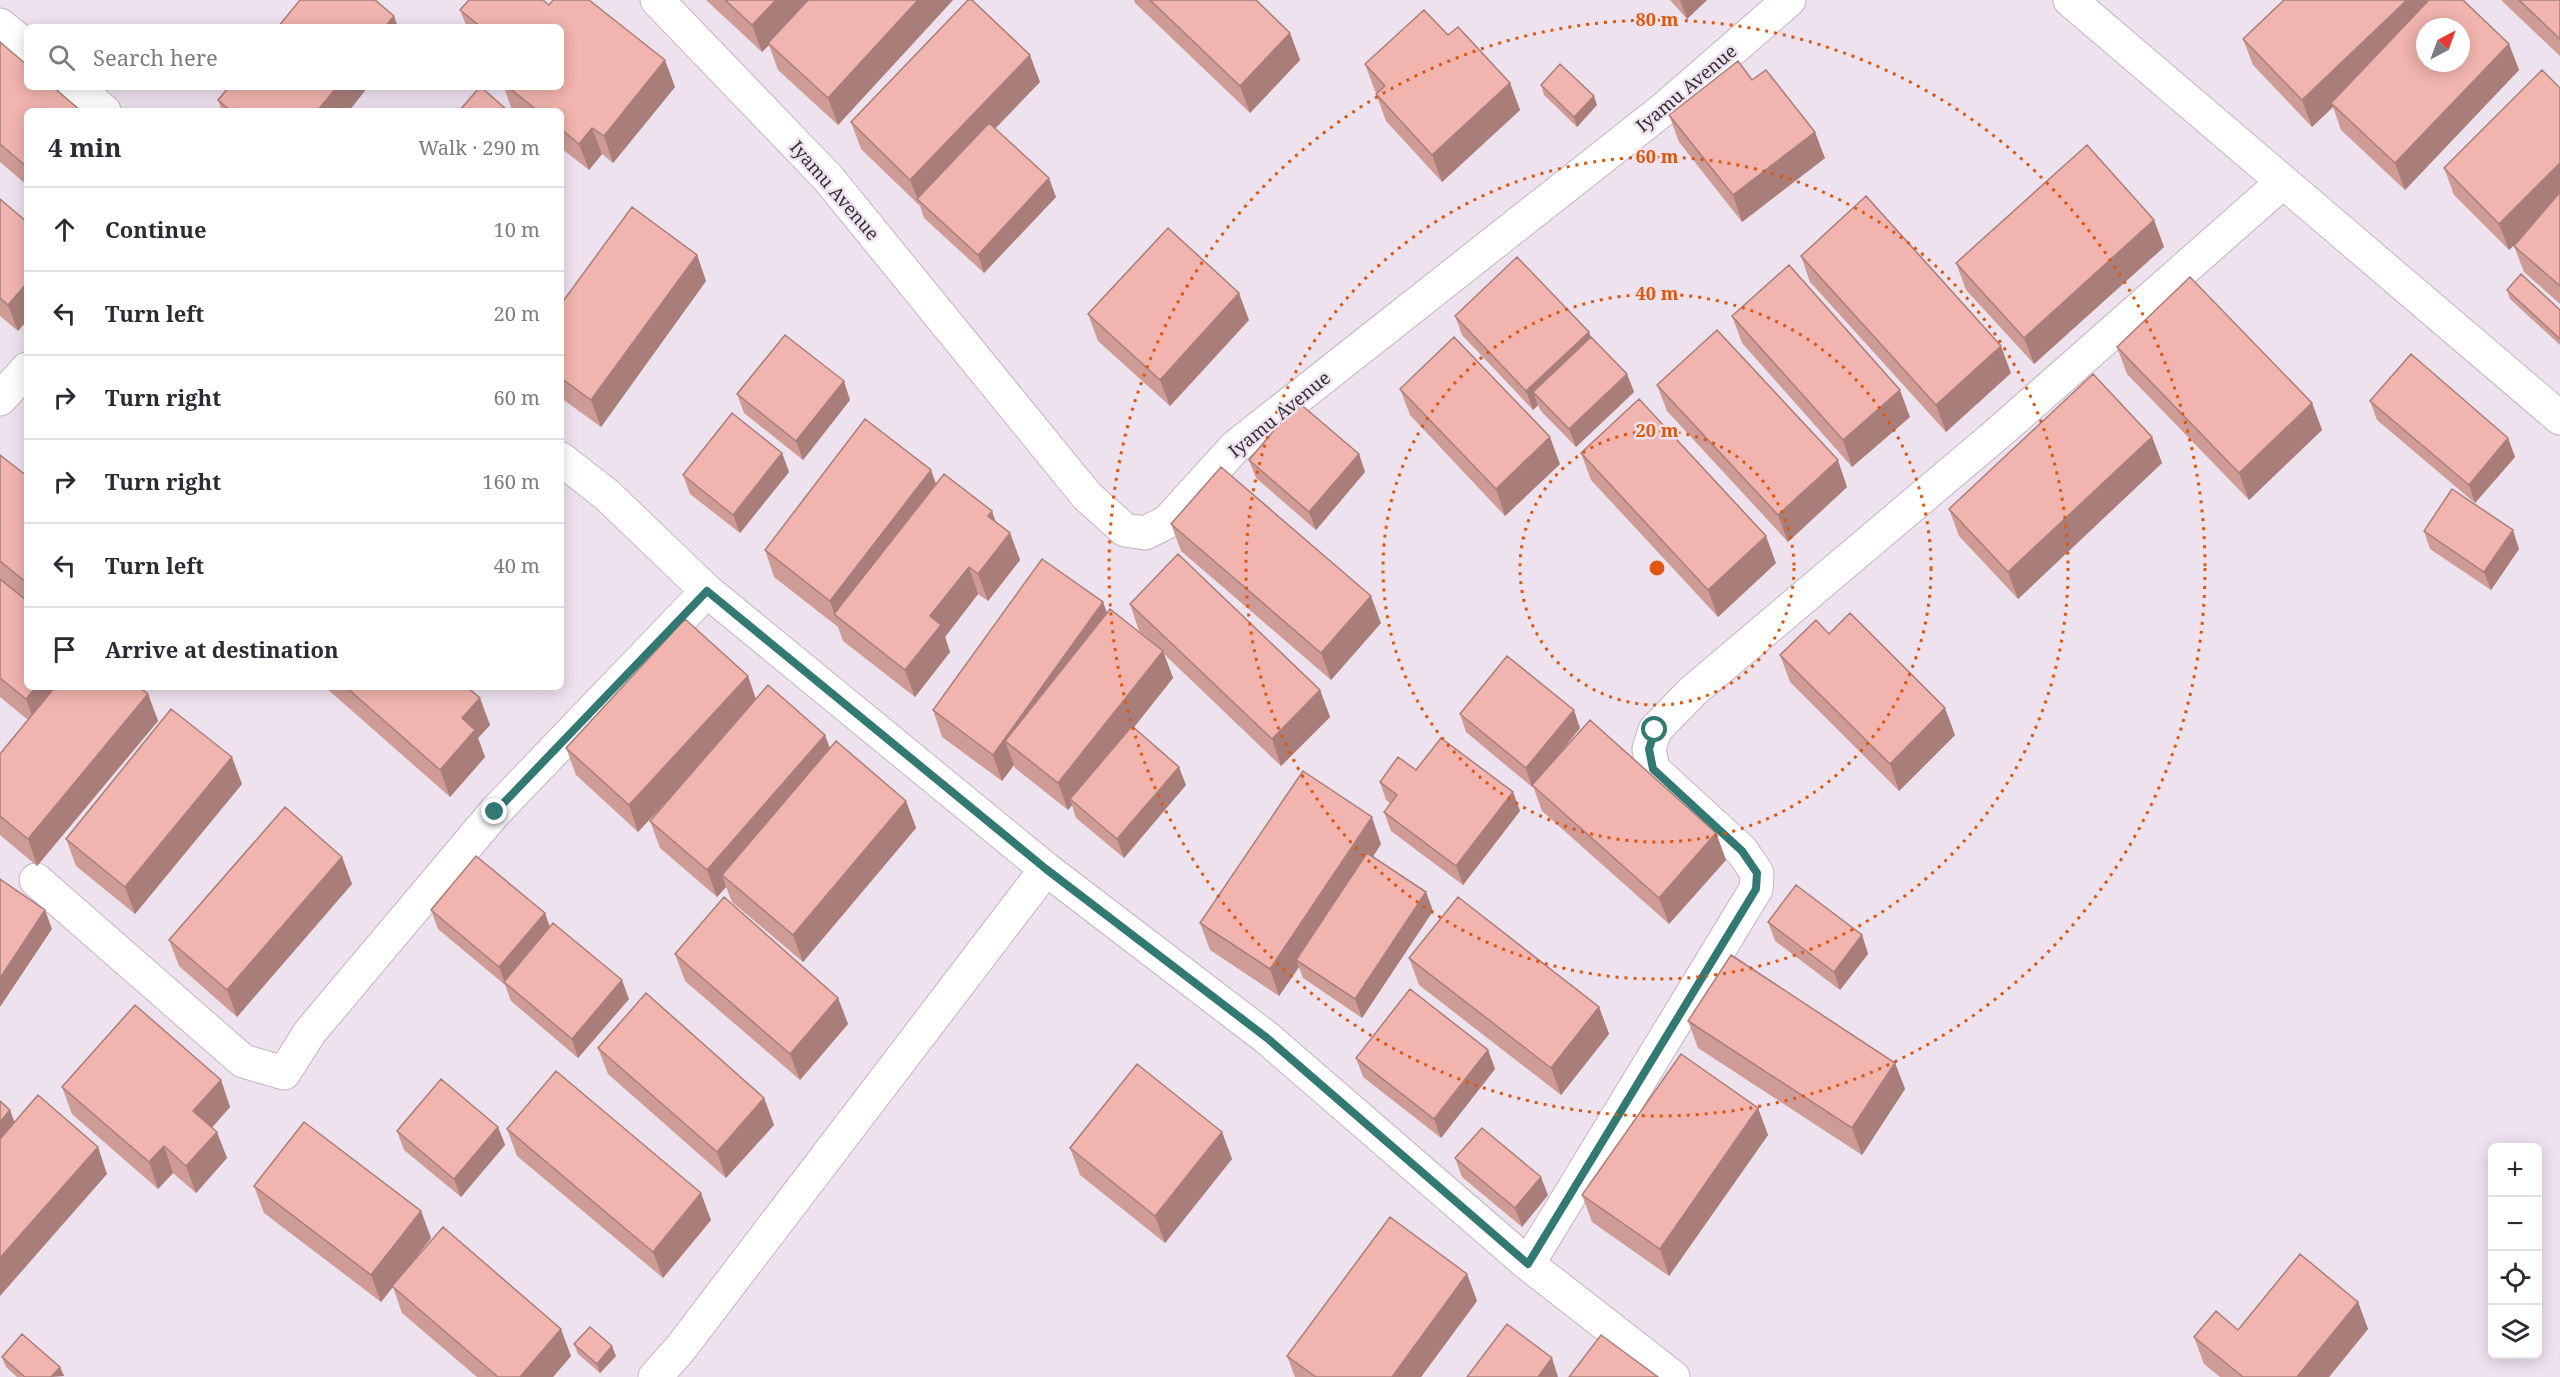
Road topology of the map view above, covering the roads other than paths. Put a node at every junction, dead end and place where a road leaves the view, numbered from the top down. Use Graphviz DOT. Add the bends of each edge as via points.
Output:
graph roads {
  1 [pos="657,0"];
  2 [pos="1789,0"];
  3 [pos="2070,0"];
  4 [pos="0,25"];
  5 [pos="24,45"];
  6 [pos="79,90"];
  7 [pos="100,108"];
  8 [pos="2283,182"];
  9 [pos="24,372"];
  10 [pos="0,399"];
  11 [pos="2560,418"];
  12 [pos="564,461"];
  13 [pos="707,591"];
  14 [pos="1046,869"];
  15 [pos="36,880"];
  16 [pos="1528,1264"];
  17 [pos="655,1377"];
  18 [pos="1673,1377"];
  1 -- 2 [label="street, Iyamu Avenue" via="828,178 1087,496 1125,530 1145,533 1167,522 1235,447 1665,108"];
  3 -- 8 [label="street"];
  4 -- 5 [label="street"];
  6 -- 7 [label="street"];
  8 -- 11 [label="street"];
  8 -- 16 [label="street" via="1997,434 1693,692 1655,730 1649,749 1653,769 1742,851 1757,873 1756,889"];
  9 -- 10 [label="street"];
  12 -- 13 [label="street" via="607,495"];
  13 -- 14 [label="street"];
  13 -- 15 [label="street" via="495,812 310,1032 284,1073 243,1061"];
  14 -- 16 [label="street" via="1267,1038"];
  14 -- 17 [label="street"];
  16 -- 18 [label="street"];
}
